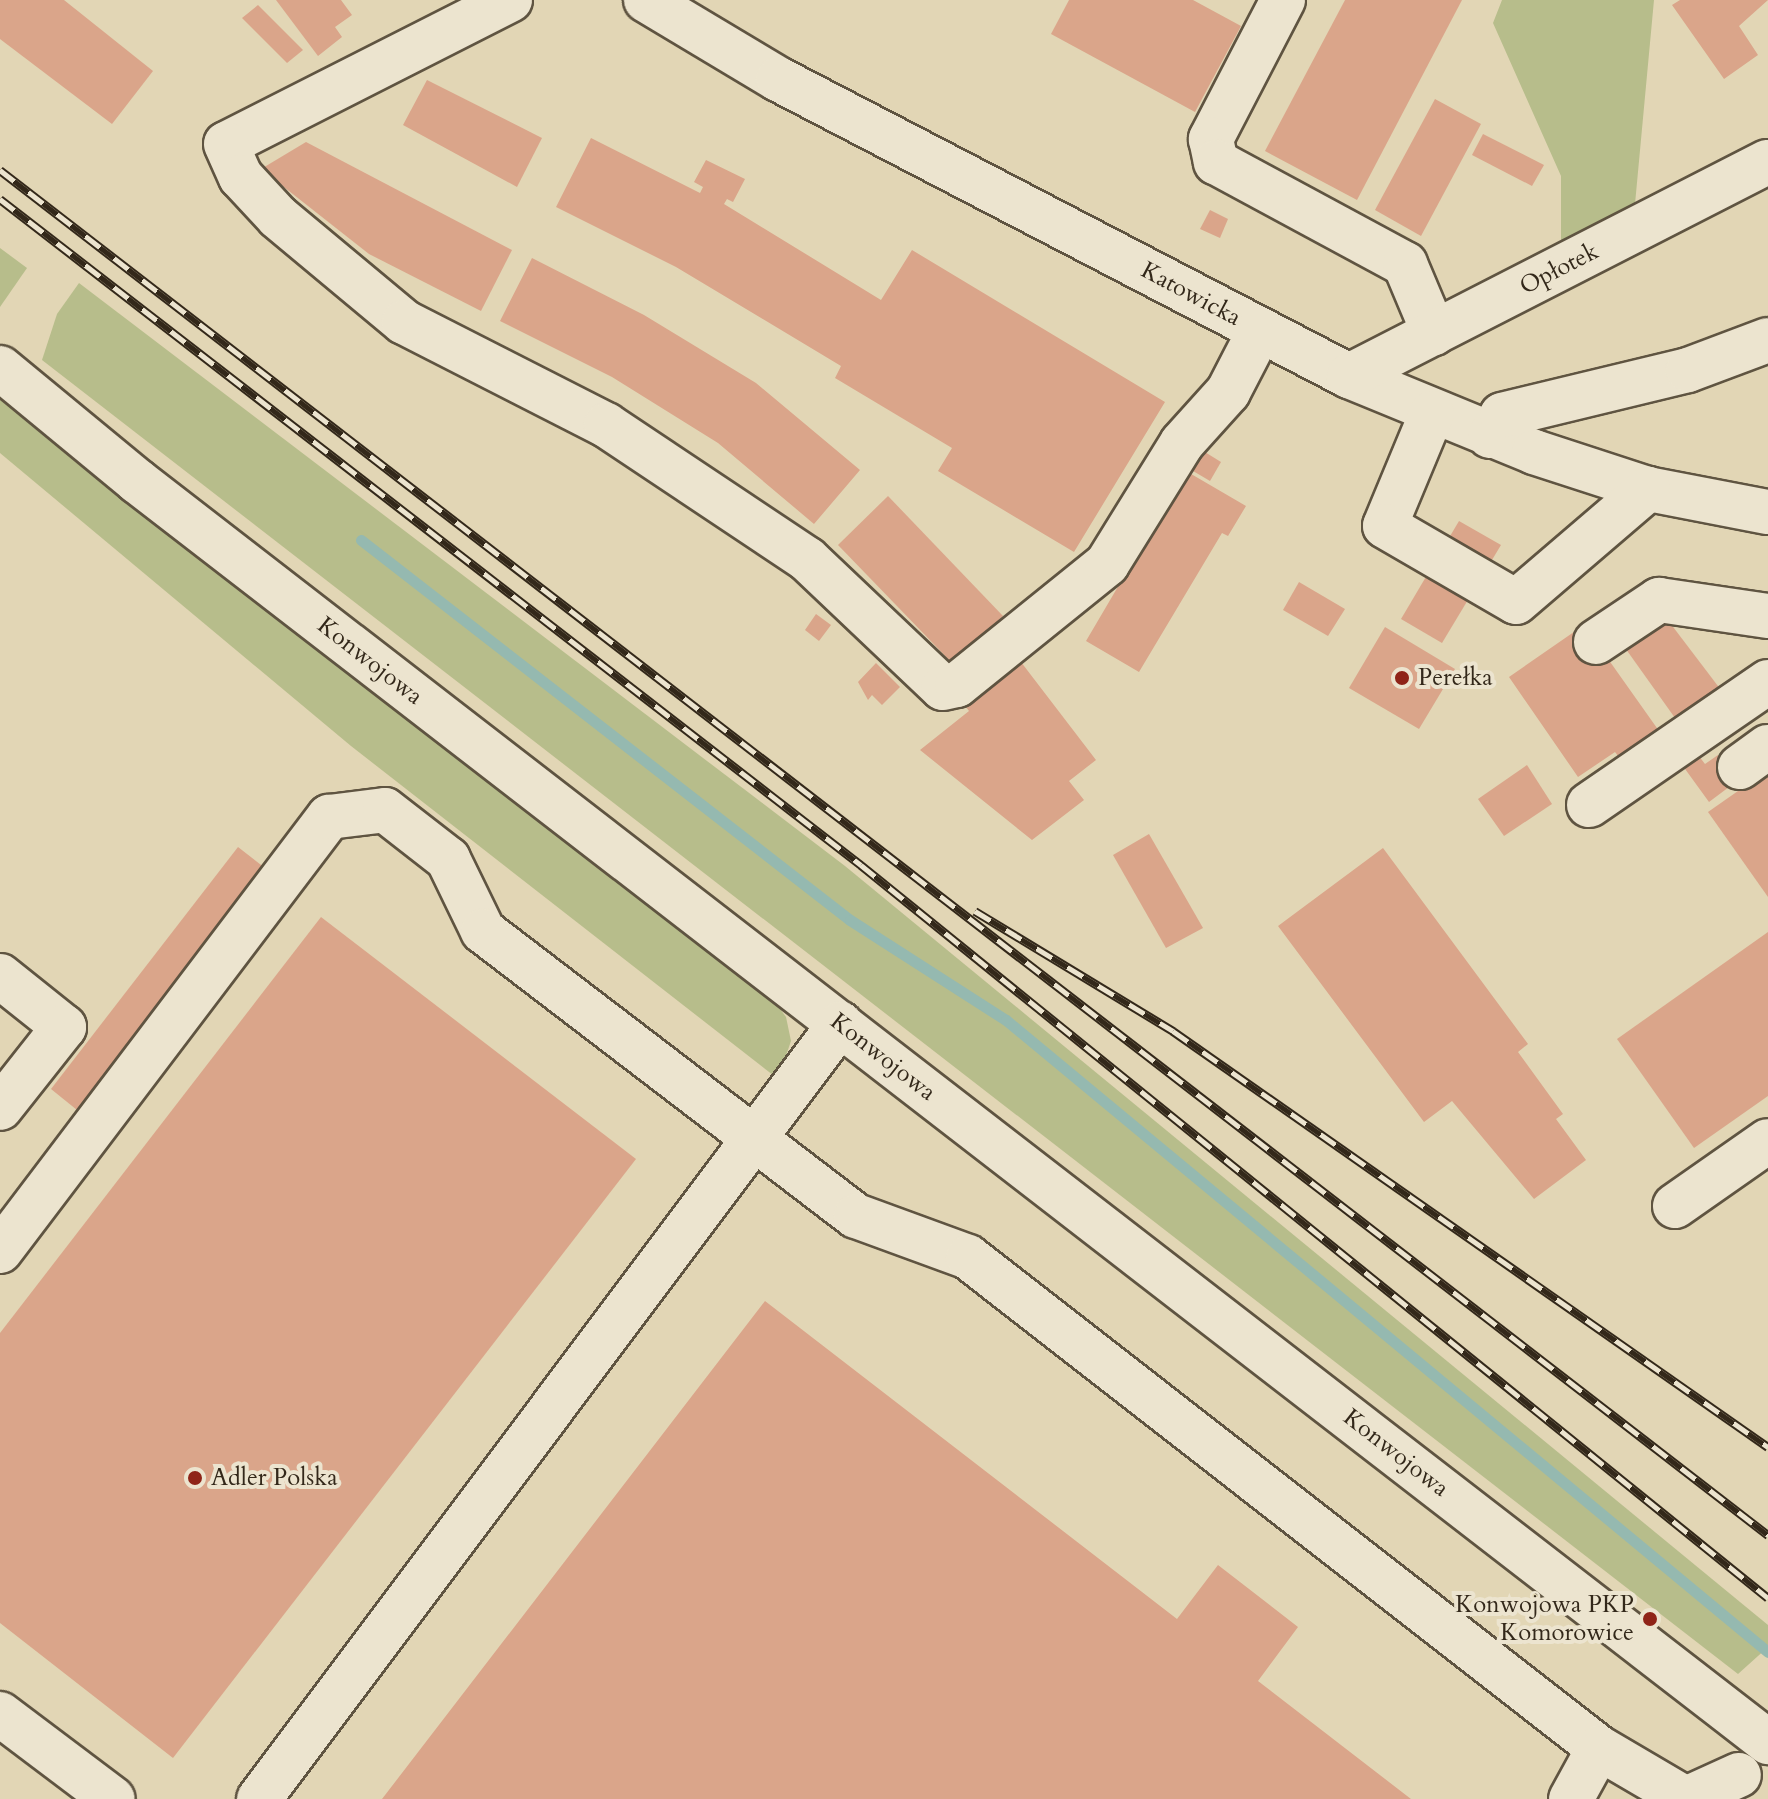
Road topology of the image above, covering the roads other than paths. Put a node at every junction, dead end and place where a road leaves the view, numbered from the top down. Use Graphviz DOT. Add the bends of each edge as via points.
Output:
graph roads {
  1 [pos="510,0"];
  2 [pos="646,0"];
  3 [pos="1283,0"];
  4 [pos="1768,162"];
  5 [pos="1260,330"];
  6 [pos="1434,333"];
  7 [pos="1768,340"];
  8 [pos="0,368"];
  9 [pos="1349,376"];
  10 [pos="1432,413"];
  11 [pos="1490,436"];
  12 [pos="1648,489"];
  13 [pos="1768,512"];
  14 [pos="1768,616"];
  15 [pos="1596,642"];
  16 [pos="1768,682"];
  17 [pos="1589,805"];
  18 [pos="0,976"];
  19 [pos="840,1024"];
  20 [pos="0,1108"];
  21 [pos="753,1135"];
  22 [pos="1768,1141"];
  23 [pos="1675,1206"];
  24 [pos="0,1251"];
  25 [pos="0,1714"];
  26 [pos="1763,1728"];
  27 [pos="1599,1748"];
  28 [pos="1736,1787"];
  29 [pos="105,1797"];
  30 [pos="259,1799"];
  31 [pos="1571,1799"];
  32 [pos="1686,1799"];
  1 -- 5 [label="street" via="226,144 241,177 278,217 404,322 606,425 807,559 943,688 957,685 1107,564 1182,443 1228,392"];
  2 -- 5 [label="street, Katowicka" via="778,79"];
  3 -- 6 [label="street" via="1211,139 1216,162 1405,264"];
  4 -- 6 [label="street, Opłotek"];
  5 -- 9 [label="street, Katowicka"];
  6 -- 9 [label="street, Opłotek"];
  7 -- 11 [label="street" via="1688,370 1502,415"];
  8 -- 19 [label="street, Konwojowa"];
  9 -- 10 [label="street, Katowicka"];
  10 -- 11 [label="street, Katowicka"];
  10 -- 12 [label="street" via="1385,526 1516,602"];
  11 -- 12 [label="street, Katowicka"];
  12 -- 13 [label="street, Katowicka"];
  14 -- 15 [label="street" via="1659,600"];
  16 -- 17 [label="street"];
  18 -- 20 [label="street" via="64,1027"];
  19 -- 21 [label="street"];
  19 -- 26 [label="street, Konwojowa"];
  21 -- 24 [label="street" via="483,931 448,859 385,810 329,817"];
  21 -- 27 [label="street" via="856,1216 968,1257"];
  21 -- 30 [label="street"];
  22 -- 23 [label="street"];
  25 -- 29 [label="street"];
  26 -- 28 [label="street"];
  27 -- 31 [label="street"];
  27 -- 32 [label="street"];
  28 -- 32 [label="street"];
}
